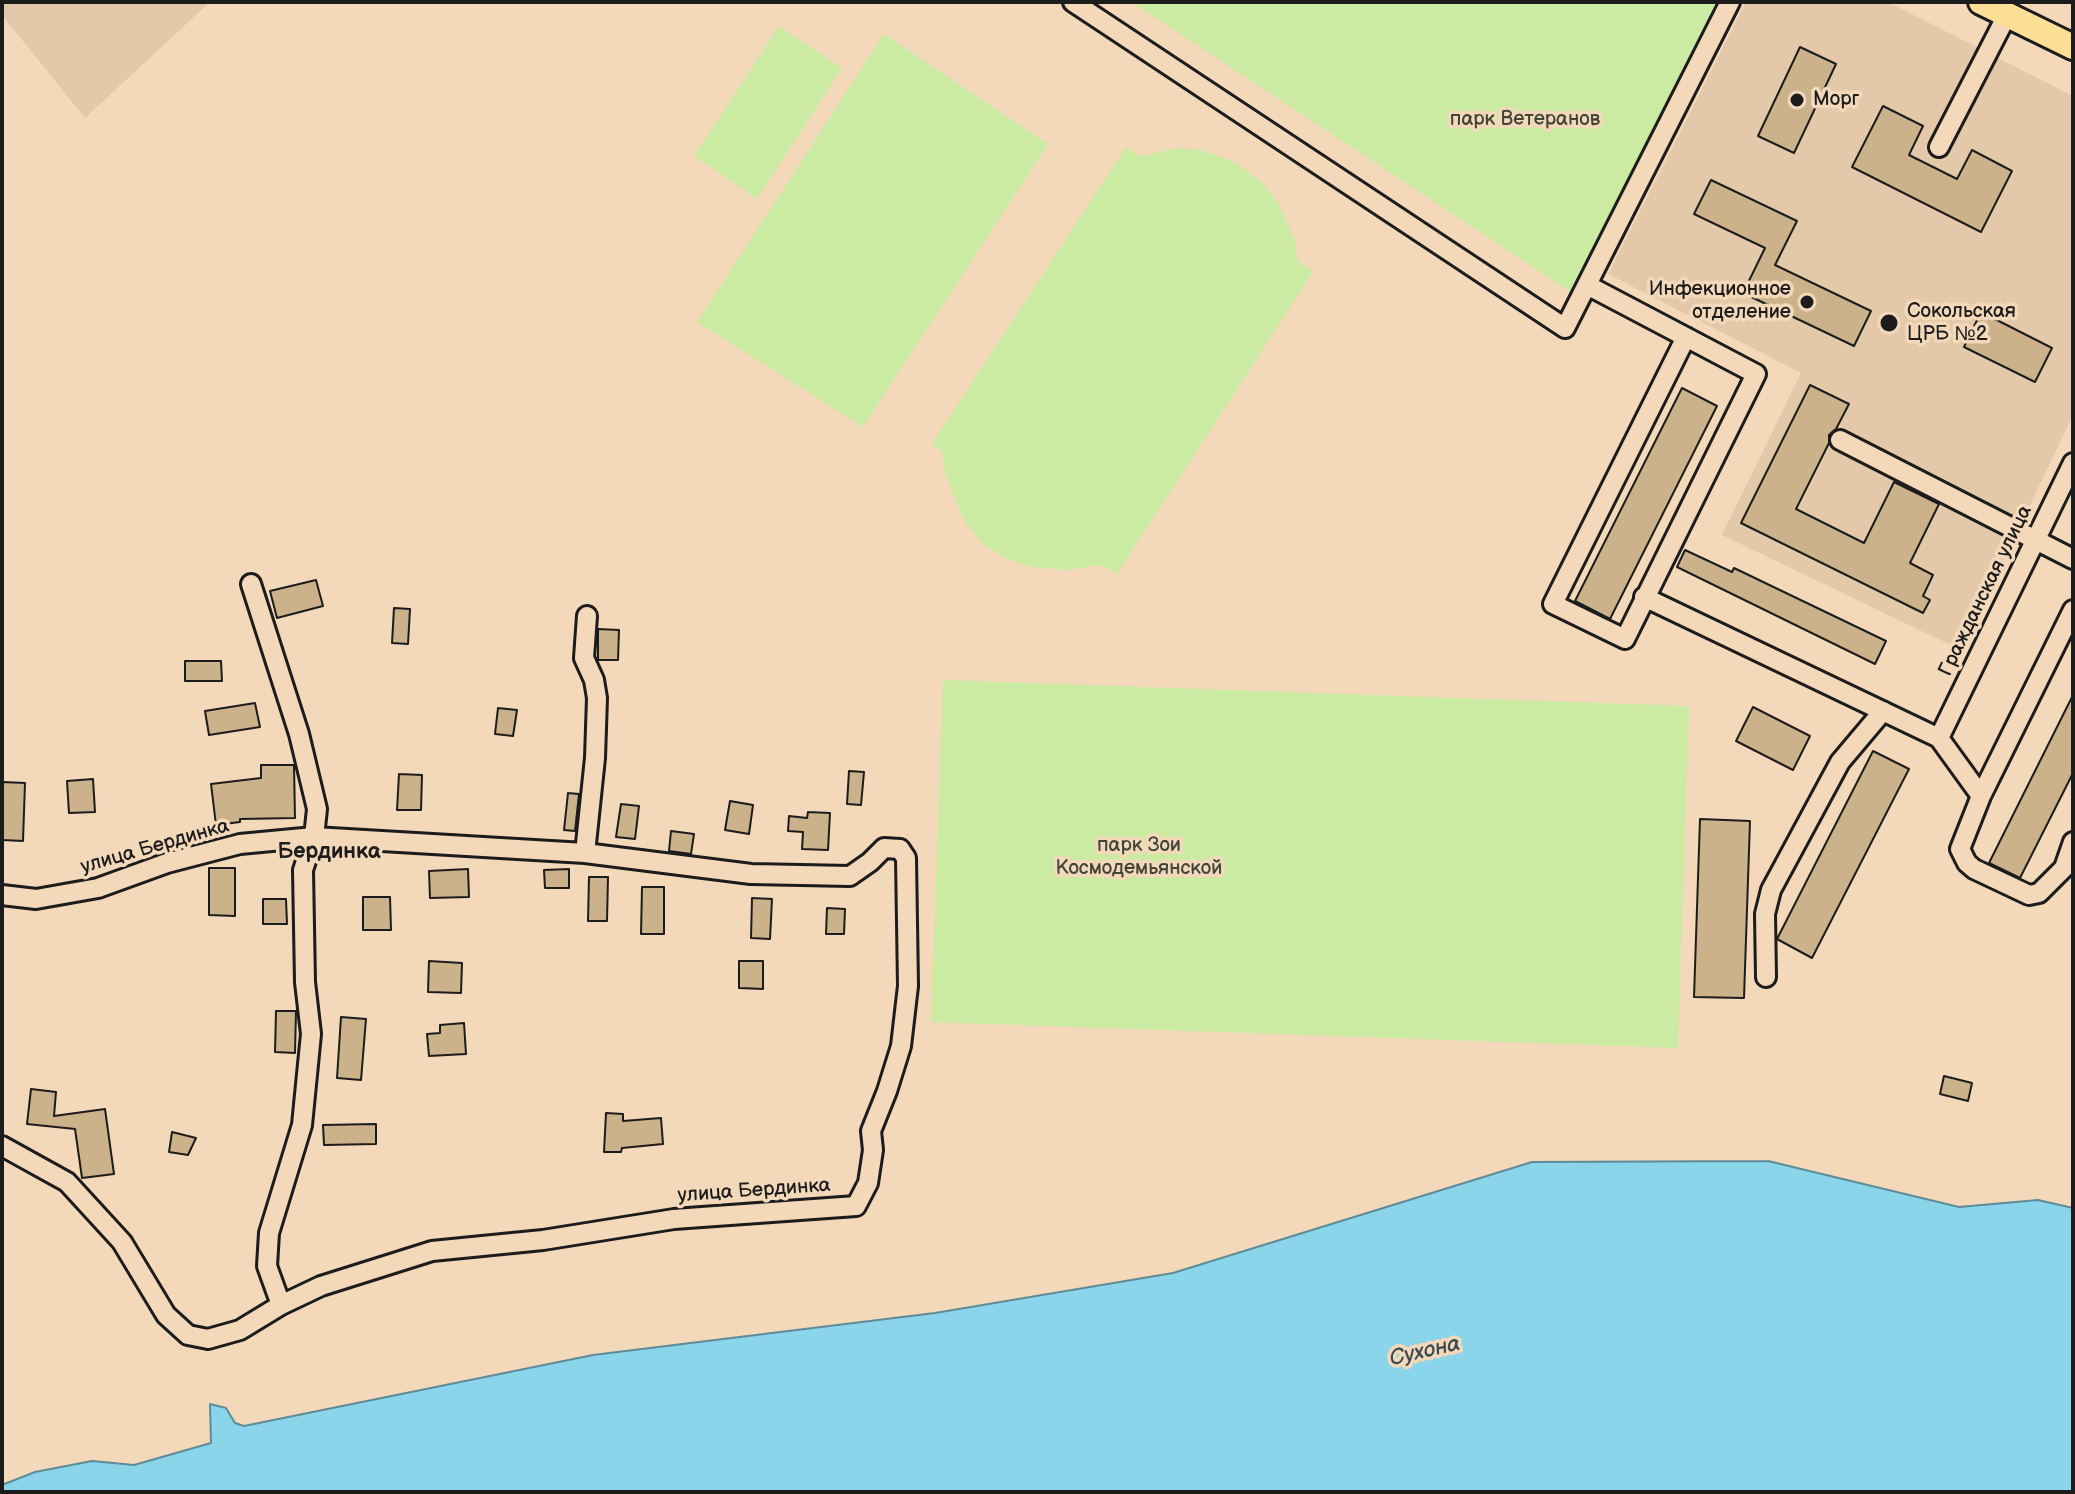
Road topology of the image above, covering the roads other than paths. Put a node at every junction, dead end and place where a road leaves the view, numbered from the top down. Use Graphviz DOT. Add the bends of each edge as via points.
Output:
graph roads {
  1 [pos="1073,2"];
  2 [pos="1730,2"];
  3 [pos="1981,2"];
  4 [pos="2007,15"];
  5 [pos="2073,47"];
  6 [pos="1939,147"];
  7 [pos="1587,285"];
  8 [pos="1686,337"];
  9 [pos="1840,440"];
  10 [pos="2073,463"];
  11 [pos="2035,541"];
  12 [pos="2073,559"];
  13 [pos="251,584"];
  14 [pos="1644,597"];
  15 [pos="2073,610"];
  16 [pos="587,616"];
  17 [pos="1883,711"];
  18 [pos="1939,738"];
  19 [pos="1981,796"];
  20 [pos="314,837"];
  21 [pos="2073,842"];
  22 [pos="585,853"];
  23 [pos="2069,870"];
  24 [pos="2,895"];
  25 [pos="1766,977"];
  26 [pos="2,1146"];
  27 [pos="281,1305"];
  1 -- 7 [label="street" via="1565,328"];
  2 -- 7 [label="street"];
  3 -- 4 [label="main road"];
  4 -- 5 [label="main road"];
  4 -- 6 [label="street"];
  7 -- 8 [label="street"];
  8 -- 14 [label="street" via="1756,374"];
  8 -- 14 [label="street" via="1553,604 1625,639"];
  9 -- 11 [label="street"];
  10 -- 11 [label="street, Гражданская улица"];
  11 -- 12 [label="street"];
  11 -- 18 [label="street, Гражданская улица"];
  13 -- 20 [label="street" via="299,734 317,809"];
  14 -- 17 [label="street"];
  15 -- 19 [label="street"];
  16 -- 22 [label="street" via="584,663 597,698"];
  17 -- 18 [label="street"];
  17 -- 25 [label="street" via="1840,762 1771,890 1765,914"];
  18 -- 19 [label="street"];
  19 -- 23 [label="street" via="1960,849 1974,869 2029,895"];
  20 -- 22 [label="street, улица Бердинка"];
  20 -- 24 [label="street, улица Бердинка" via="240,844 98,888 36,899"];
  20 -- 27 [label="street" via="303,870 311,1034 302,1125 269,1233 267,1266"];
  21 -- 23 [label="street"];
  22 -- 27 [label="street, улица Бердинка" via="751,874 850,876 884,848 900,849 906,858 908,972 901,1046 871,1131 868,1183 856,1206 674,1219 432,1251 321,1286"];
  26 -- 27 [label="street, улица Бердинка" via="67,1182 122,1242 166,1315 188,1335 208,1339 240,1330"];
}
